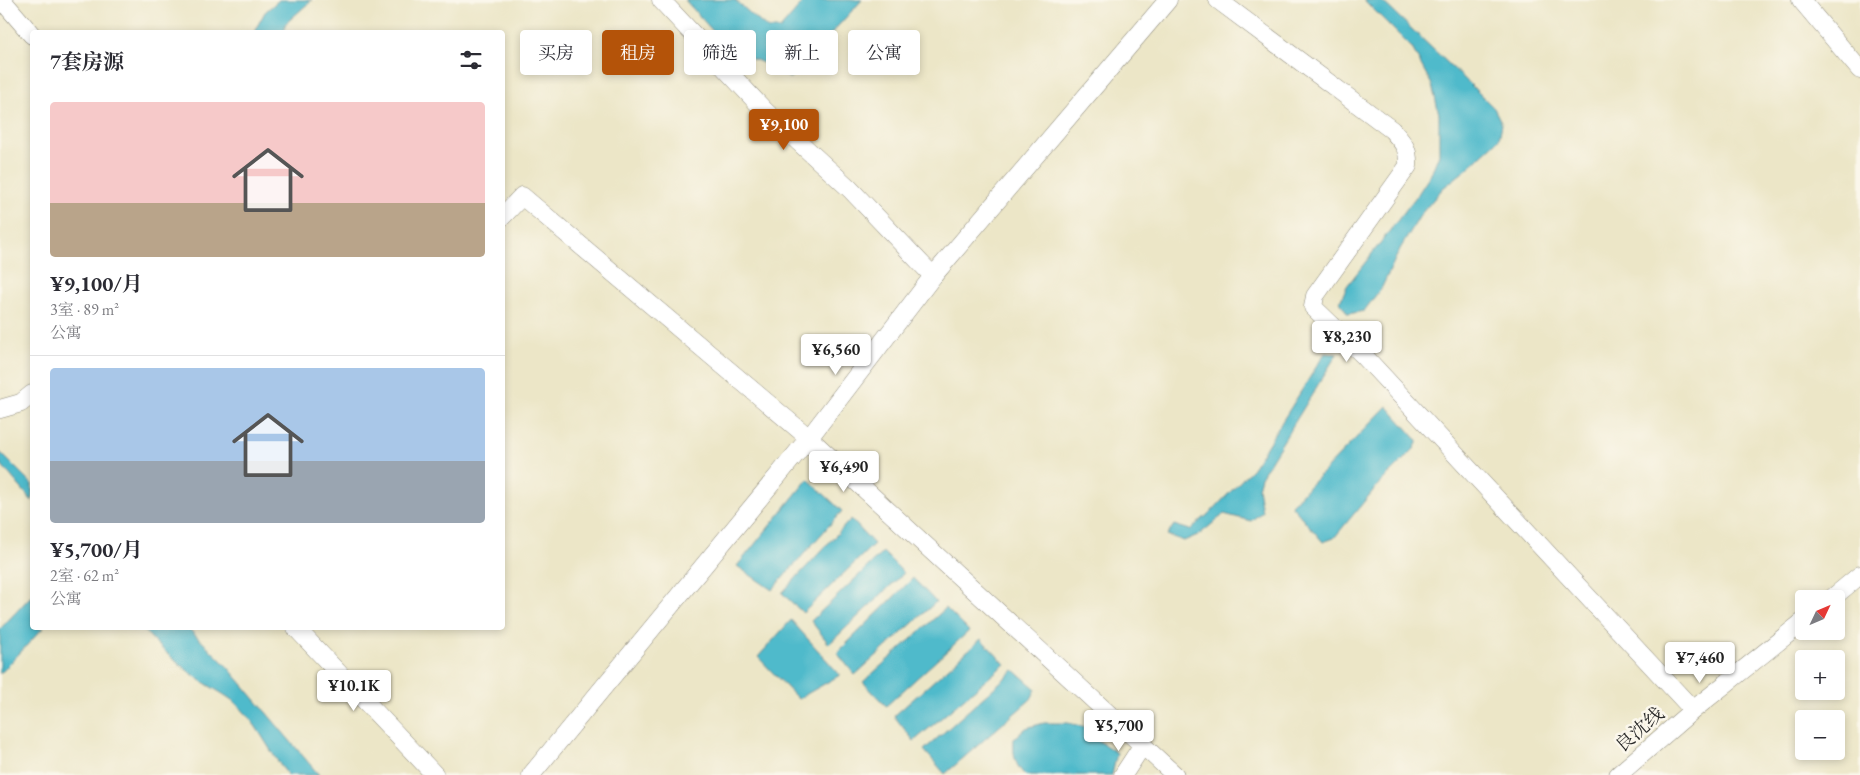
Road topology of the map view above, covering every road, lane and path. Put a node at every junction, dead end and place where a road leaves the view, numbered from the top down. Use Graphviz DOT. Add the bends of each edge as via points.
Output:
graph roads {
  1 [pos="2,0"];
  2 [pos="661,0"];
  3 [pos="1168,0"];
  4 [pos="1218,0"];
  5 [pos="1801,0"];
  6 [pos="30,33"];
  7 [pos="1860,70"];
  8 [pos="505,214"];
  9 [pos="933,276"];
  10 [pos="30,395"];
  11 [pos="0,408"];
  12 [pos="809,438"];
  13 [pos="1860,575"];
  14 [pos="1841,590"];
  15 [pos="1795,627"];
  16 [pos="298,630"];
  17 [pos="1693,710"];
  18 [pos="1142,746"];
  19 [pos="436,775"];
  20 [pos="531,775"];
  21 [pos="1123,775"];
  22 [pos="1175,775"];
  23 [pos="1618,775"];
  1 -- 6 [label="street"];
  2 -- 9 [label="street" via="765,112 850,190"];
  3 -- 9 [label="street"];
  4 -- 17 [label="street" via="1392,130 1409,154 1408,166 1314,296 1313,307 1364,356"];
  5 -- 7 [label="street"];
  8 -- 12 [label="street" via="522,196"];
  9 -- 12 [label="street"];
  10 -- 11 [label="street" via="21,402"];
  12 -- 18 [label="street"];
  12 -- 20 [label="street"];
  13 -- 14 [label="street"];
  15 -- 17 [label="street, 良沈线"];
  16 -- 19 [label="street"];
  17 -- 23 [label="street, 良沈线"];
  18 -- 21 [label="street"];
  18 -- 22 [label="street"];
}
